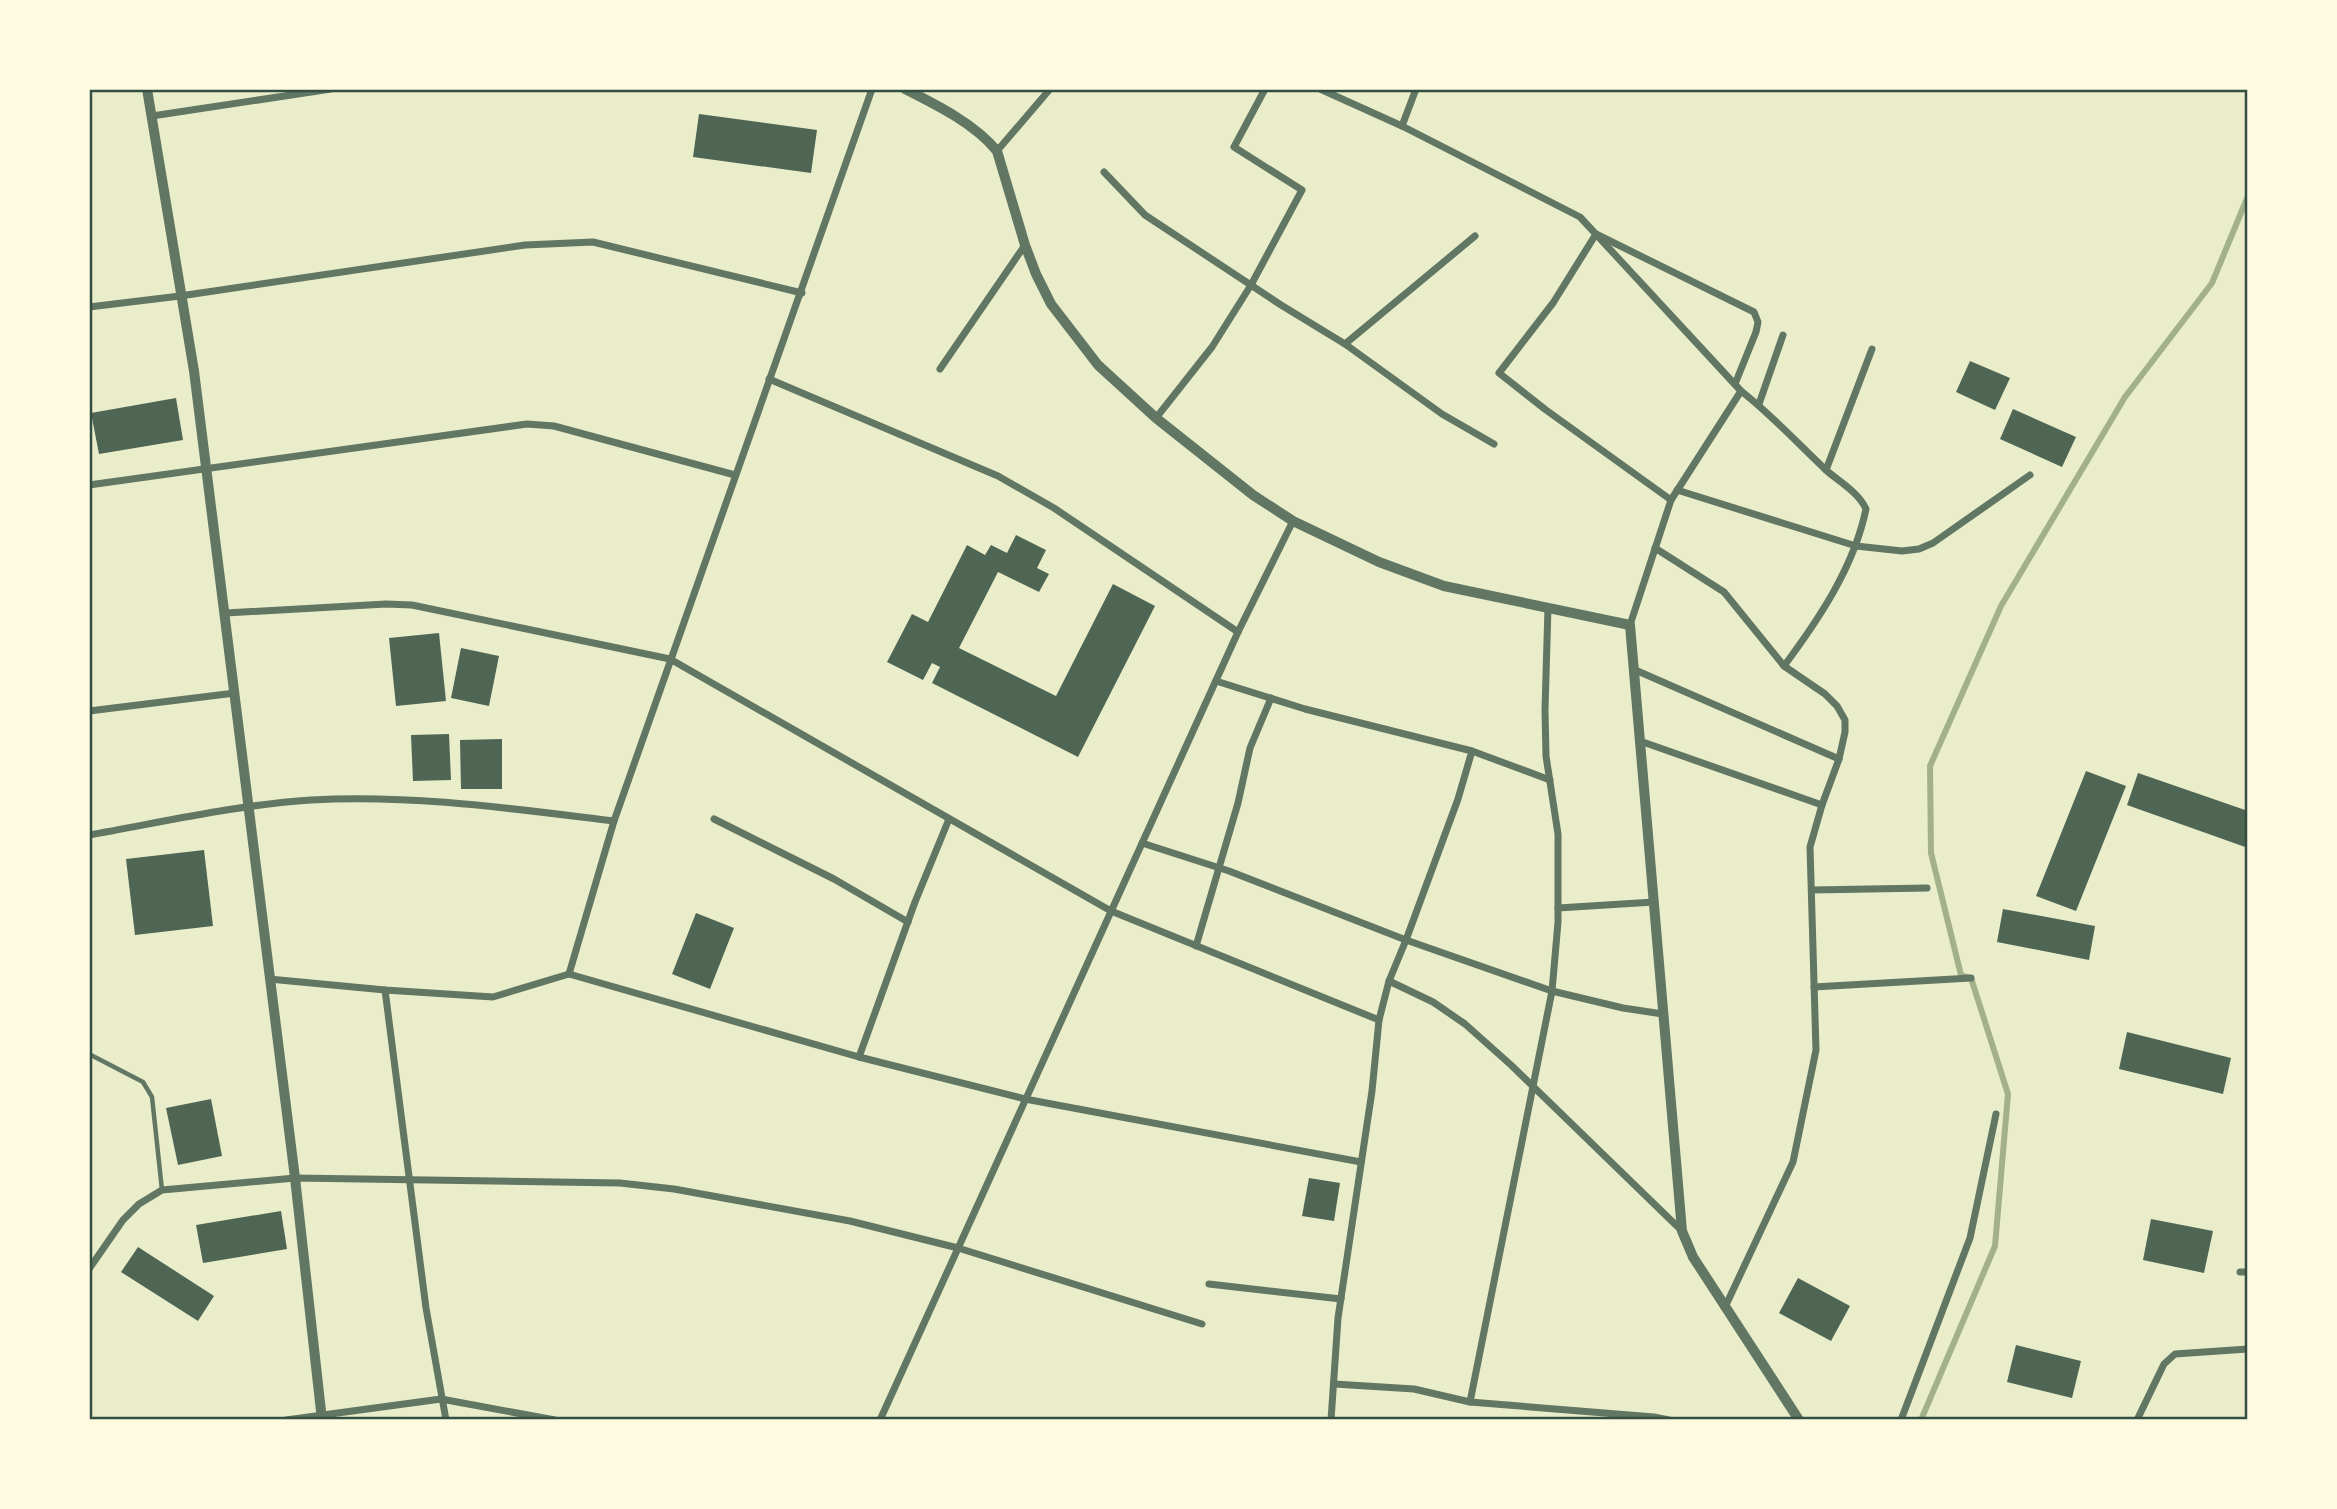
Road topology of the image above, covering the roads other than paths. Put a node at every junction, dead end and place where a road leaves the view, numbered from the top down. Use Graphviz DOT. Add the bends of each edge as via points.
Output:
graph roads {
  1 [pos="147,89"];
  2 [pos="331,89"];
  3 [pos="872,89"];
  4 [pos="905,89"];
  5 [pos="1051,89"];
  6 [pos="1265,89"];
  7 [pos="1320,89"];
  8 [pos="1416,89"];
  9 [pos="926,94"];
  10 [pos="152,116"];
  11 [pos="1402,126"];
  12 [pos="997,151"];
  13 [pos="1104,172"];
  14 [pos="1596,234"];
  15 [pos="1475,236"];
  16 [pos="1025,245"];
  17 [pos="1251,285"];
  18 [pos="802,293"];
  19 [pos="180,296"];
  20 [pos="89,307"];
  21 [pos="1783,335"];
  22 [pos="1345,344"];
  23 [pos="1872,349"];
  24 [pos="940,369"];
  25 [pos="769,379"];
  26 [pos="1738,387"];
  27 [pos="1759,404"];
  28 [pos="1156,418"];
  29 [pos="1494,444"];
  30 [pos="205,469"];
  31 [pos="1826,470"];
  32 [pos="735,475"];
  33 [pos="2030,475"];
  34 [pos="89,485"];
  35 [pos="1677,490"];
  36 [pos="1671,500"];
  37 [pos="1293,521"];
  38 [pos="1856,546"];
  39 [pos="1655,548"];
  40 [pos="1548,607"];
  41 [pos="226,613"];
  42 [pos="1630,625"];
  43 [pos="1238,632"];
  44 [pos="670,659"];
  45 [pos="1784,666"];
  46 [pos="1633,669"];
  47 [pos="1216,681"];
  48 [pos="235,693"];
  49 [pos="1271,698"];
  50 [pos="89,711"];
  51 [pos="1640,741"];
  52 [pos="1472,751"];
  53 [pos="1839,759"];
  54 [pos="1550,780"];
  55 [pos="1822,805"];
  56 [pos="248,806"];
  57 [pos="714,819"];
  58 [pos="949,819"];
  59 [pos="614,821"];
  60 [pos="89,835"];
  61 [pos="1142,843"];
  62 [pos="1218,867"];
  63 [pos="1927,888"];
  64 [pos="1812,890"];
  65 [pos="1654,902"];
  66 [pos="1558,908"];
  67 [pos="1111,911"];
  68 [pos="908,922"];
  69 [pos="1406,940"];
  70 [pos="1196,947"];
  71 [pos="569,974"];
  72 [pos="1971,978"];
  73 [pos="269,979"];
  74 [pos="1389,981"];
  75 [pos="1814,987"];
  76 [pos="385,990"];
  77 [pos="1552,991"];
  78 [pos="1663,1014"];
  79 [pos="1379,1020"];
  80 [pos="89,1054"];
  81 [pos="859,1057"];
  82 [pos="1534,1088"];
  83 [pos="1025,1099"];
  84 [pos="1996,1114"];
  85 [pos="1362,1161"];
  86 [pos="295,1178"];
  87 [pos="409,1180"];
  88 [pos="162,1189"];
  89 [pos="1682,1231"];
  90 [pos="958,1248"];
  91 [pos="89,1269"];
  92 [pos="1209,1284"];
  93 [pos="1341,1299"];
  94 [pos="1726,1305"];
  95 [pos="1202,1324"];
  96 [pos="2248,1349"];
  97 [pos="1334,1384"];
  98 [pos="441,1399"];
  99 [pos="1471,1402"];
  100 [pos="322,1418"];
  101 [pos="286,1420"];
  102 [pos="446,1420"];
  103 [pos="555,1420"];
  104 [pos="880,1420"];
  105 [pos="1331,1420"];
  106 [pos="1670,1420"];
  107 [pos="1799,1420"];
  108 [pos="1901,1420"];
  109 [pos="2137,1420"];
  1 -- 10 [label="street"];
  2 -- 10 [label="street"];
  3 -- 18 [label="street"];
  4 -- 9 [label="street"];
  5 -- 12 [label="street"];
  6 -- 17 [label="street" via="1234,147 1302,190"];
  7 -- 11 [label="street"];
  8 -- 11 [label="street"];
  9 -- 12 [label="street"];
  10 -- 19 [label="street"];
  11 -- 14 [label="street" via="1580,217"];
  12 -- 16 [label="street"];
  13 -- 17 [label="street" via="1145,215"];
  14 -- 26 [label="street"];
  14 -- 26 [label="street" via="1754,312 1758,323"];
  14 -- 36 [label="street" via="1553,303 1499,373"];
  15 -- 22 [label="street"];
  16 -- 24 [label="street"];
  16 -- 28 [label="street" via="1051,304 1098,365"];
  17 -- 22 [label="street"];
  17 -- 28 [label="street" via="1212,347"];
  18 -- 19 [label="street" via="593,243 525,245"];
  18 -- 25 [label="street"];
  19 -- 20 [label="street"];
  19 -- 30 [label="street"];
  21 -- 27 [label="street"];
  22 -- 29 [label="street" via="1442,414"];
  23 -- 31 [label="street"];
  25 -- 32 [label="street"];
  25 -- 43 [label="street" via="998,476"];
  26 -- 27 [label="street"];
  26 -- 35 [label="street"];
  27 -- 31 [label="street"];
  28 -- 37 [label="street"];
  30 -- 32 [label="street" via="527,424 554,426"];
  30 -- 34 [label="street"];
  30 -- 41 [label="street"];
  31 -- 38 [label="street" via="1863,501 1866,509"];
  32 -- 44 [label="street"];
  33 -- 38 [label="street" via="1919,549"];
  35 -- 36 [label="street"];
  35 -- 38 [label="street"];
  36 -- 39 [label="street"];
  37 -- 40 [label="street" via="1379,562 1444,586"];
  37 -- 43 [label="street"];
  38 -- 45 [label="street" via="1818,621"];
  39 -- 42 [label="street"];
  39 -- 45 [label="street" via="1724,593"];
  40 -- 42 [label="street"];
  40 -- 54 [label="street" via="1545,710"];
  41 -- 44 [label="street" via="412,605"];
  41 -- 48 [label="street"];
  42 -- 46 [label="street"];
  43 -- 47 [label="street"];
  44 -- 58 [label="street"];
  44 -- 59 [label="street"];
  45 -- 53 [label="street" via="1837,706 1845,720"];
  46 -- 51 [label="street"];
  46 -- 53 [label="street"];
  47 -- 49 [label="street"];
  47 -- 61 [label="street"];
  48 -- 50 [label="street"];
  48 -- 56 [label="street"];
  49 -- 52 [label="street"];
  49 -- 62 [label="street" via="1250,748"];
  51 -- 55 [label="street"];
  51 -- 65 [label="street"];
  52 -- 54 [label="street"];
  52 -- 69 [label="street"];
  53 -- 55 [label="street"];
  54 -- 66 [label="street" via="1558,834"];
  55 -- 64 [label="street" via="1810,847"];
  56 -- 59 [label="street" via="393,799"];
  56 -- 60 [label="street"];
  56 -- 73 [label="street"];
  57 -- 68 [label="street"];
  58 -- 67 [label="street"];
  58 -- 68 [label="street"];
  59 -- 71 [label="street"];
  61 -- 62 [label="street"];
  61 -- 67 [label="street"];
  62 -- 69 [label="street"];
  62 -- 70 [label="street"];
  63 -- 64 [label="street"];
  64 -- 75 [label="street"];
  65 -- 66 [label="street"];
  65 -- 78 [label="street"];
  66 -- 77 [label="street"];
  67 -- 70 [label="street"];
  67 -- 83 [label="street"];
  68 -- 81 [label="street"];
  69 -- 74 [label="street"];
  69 -- 77 [label="street"];
  70 -- 79 [label="street"];
  71 -- 76 [label="street" via="493,997"];
  71 -- 81 [label="street"];
  72 -- 75 [label="street"];
  73 -- 76 [label="street"];
  73 -- 86 [label="street"];
  74 -- 79 [label="street"];
  74 -- 82 [label="street" via="1465,1024"];
  75 -- 94 [label="street" via="1816,1050 1793,1162"];
  76 -- 87 [label="street"];
  77 -- 78 [label="street"];
  77 -- 82 [label="street"];
  78 -- 89 [label="street"];
  79 -- 85 [label="street"];
  80 -- 88 [label="lane" via="143,1083 152,1097"];
  81 -- 83 [label="street"];
  82 -- 89 [label="street"];
  82 -- 99 [label="street"];
  83 -- 85 [label="street"];
  83 -- 90 [label="street"];
  84 -- 108 [label="street" via="1970,1238"];
  85 -- 93 [label="street"];
  86 -- 87 [label="street"];
  86 -- 88 [label="street"];
  86 -- 100 [label="street"];
  87 -- 90 [label="street" via="620,1183 674,1189 850,1221"];
  87 -- 98 [label="street"];
  88 -- 91 [label="street" via="123,1220"];
  89 -- 94 [label="street" via="1693,1257"];
  90 -- 95 [label="street"];
  90 -- 104 [label="street"];
  92 -- 93 [label="street"];
  93 -- 97 [label="street"];
  94 -- 107 [label="street"];
  96 -- 109 [label="street" via="2175,1354 2164,1364"];
  97 -- 99 [label="street" via="1414,1389"];
  97 -- 105 [label="street"];
  98 -- 100 [label="street"];
  98 -- 102 [label="street"];
  98 -- 103 [label="street"];
  99 -- 106 [label="street"];
  100 -- 101 [label="street"];
}
